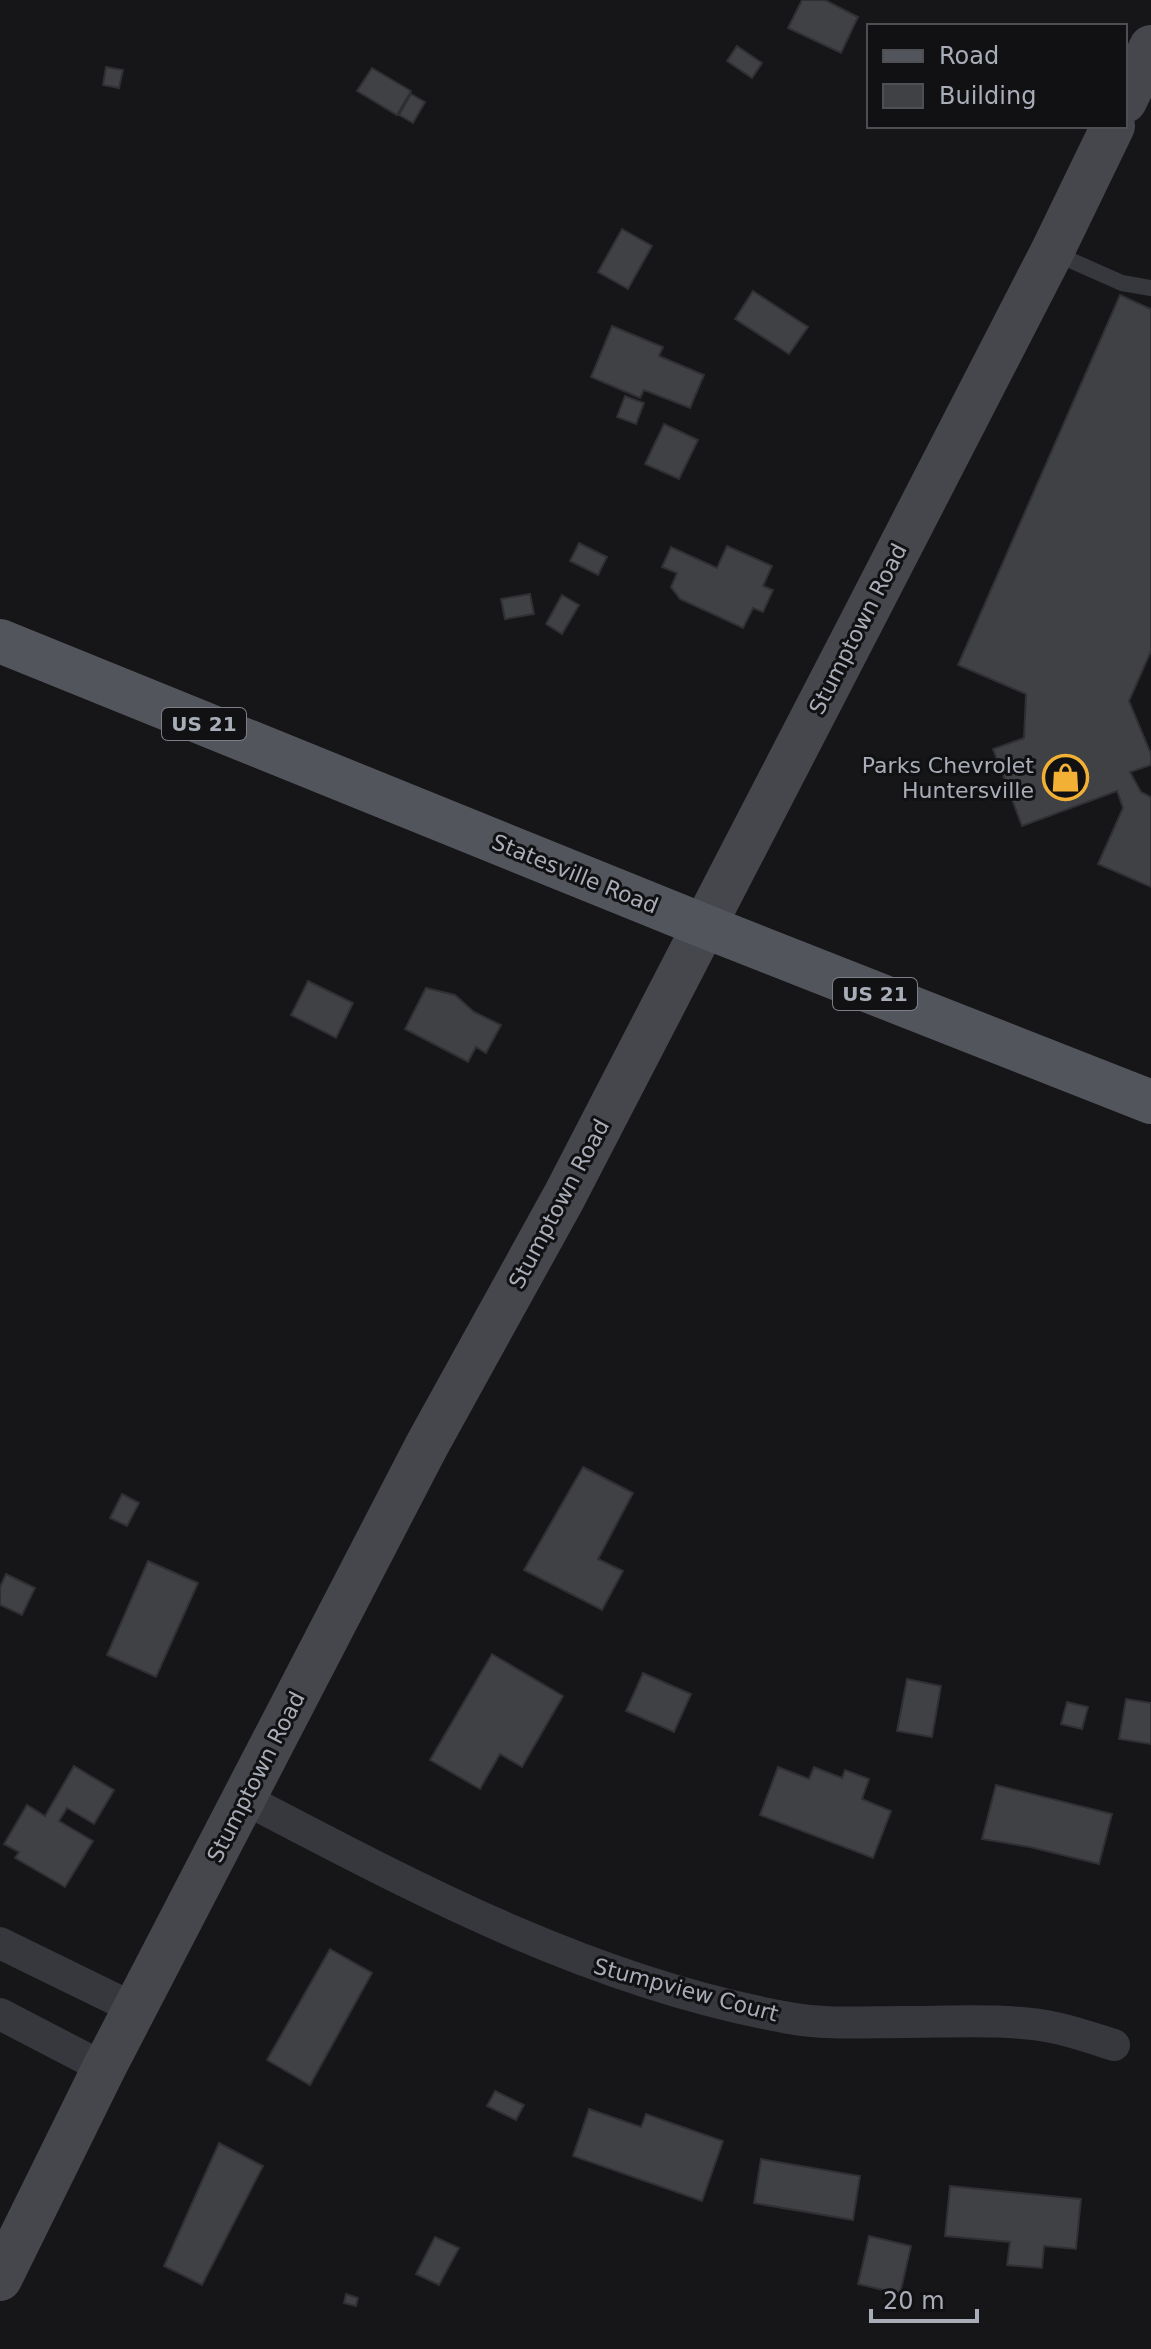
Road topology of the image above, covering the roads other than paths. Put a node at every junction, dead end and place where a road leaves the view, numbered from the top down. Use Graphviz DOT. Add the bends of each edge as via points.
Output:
graph roads {
  1 [pos="1151,47"];
  2 [pos="1127,97"];
  3 [pos="1112,128"];
  4 [pos="1052,252"];
  5 [pos="1151,288"];
  6 [pos="0,641"];
  7 [pos="704,926"];
  8 [pos="1151,1102"];
  9 [pos="245,1799"];
  10 [pos="0,1943"];
  11 [pos="135,2009"];
  12 [pos="0,2014"];
  13 [pos="1114,2045"];
  14 [pos="104,2068"];
  15 [pos="0,2279"];
  1 -- 2 [label="street"];
  3 -- 4 [label="street, Stumptown Road"];
  4 -- 5 [label="lane" via="1122,283"];
  4 -- 7 [label="street, Stumptown Road"];
  6 -- 7 [label="main road, Statesville Road / US 21"];
  7 -- 8 [label="main road, Statesville Road / US 21"];
  7 -- 9 [label="street, Stumptown Road"];
  9 -- 11 [label="street, Stumptown Road"];
  9 -- 13 [label="street, Stumpview Court" via="479,1919 581,1961 687,1995 828,2022 1053,2027"];
  10 -- 11 [label="street"];
  11 -- 14 [label="street, Stumptown Road"];
  12 -- 14 [label="street"];
  14 -- 15 [label="street, Stumptown Road"];
}
